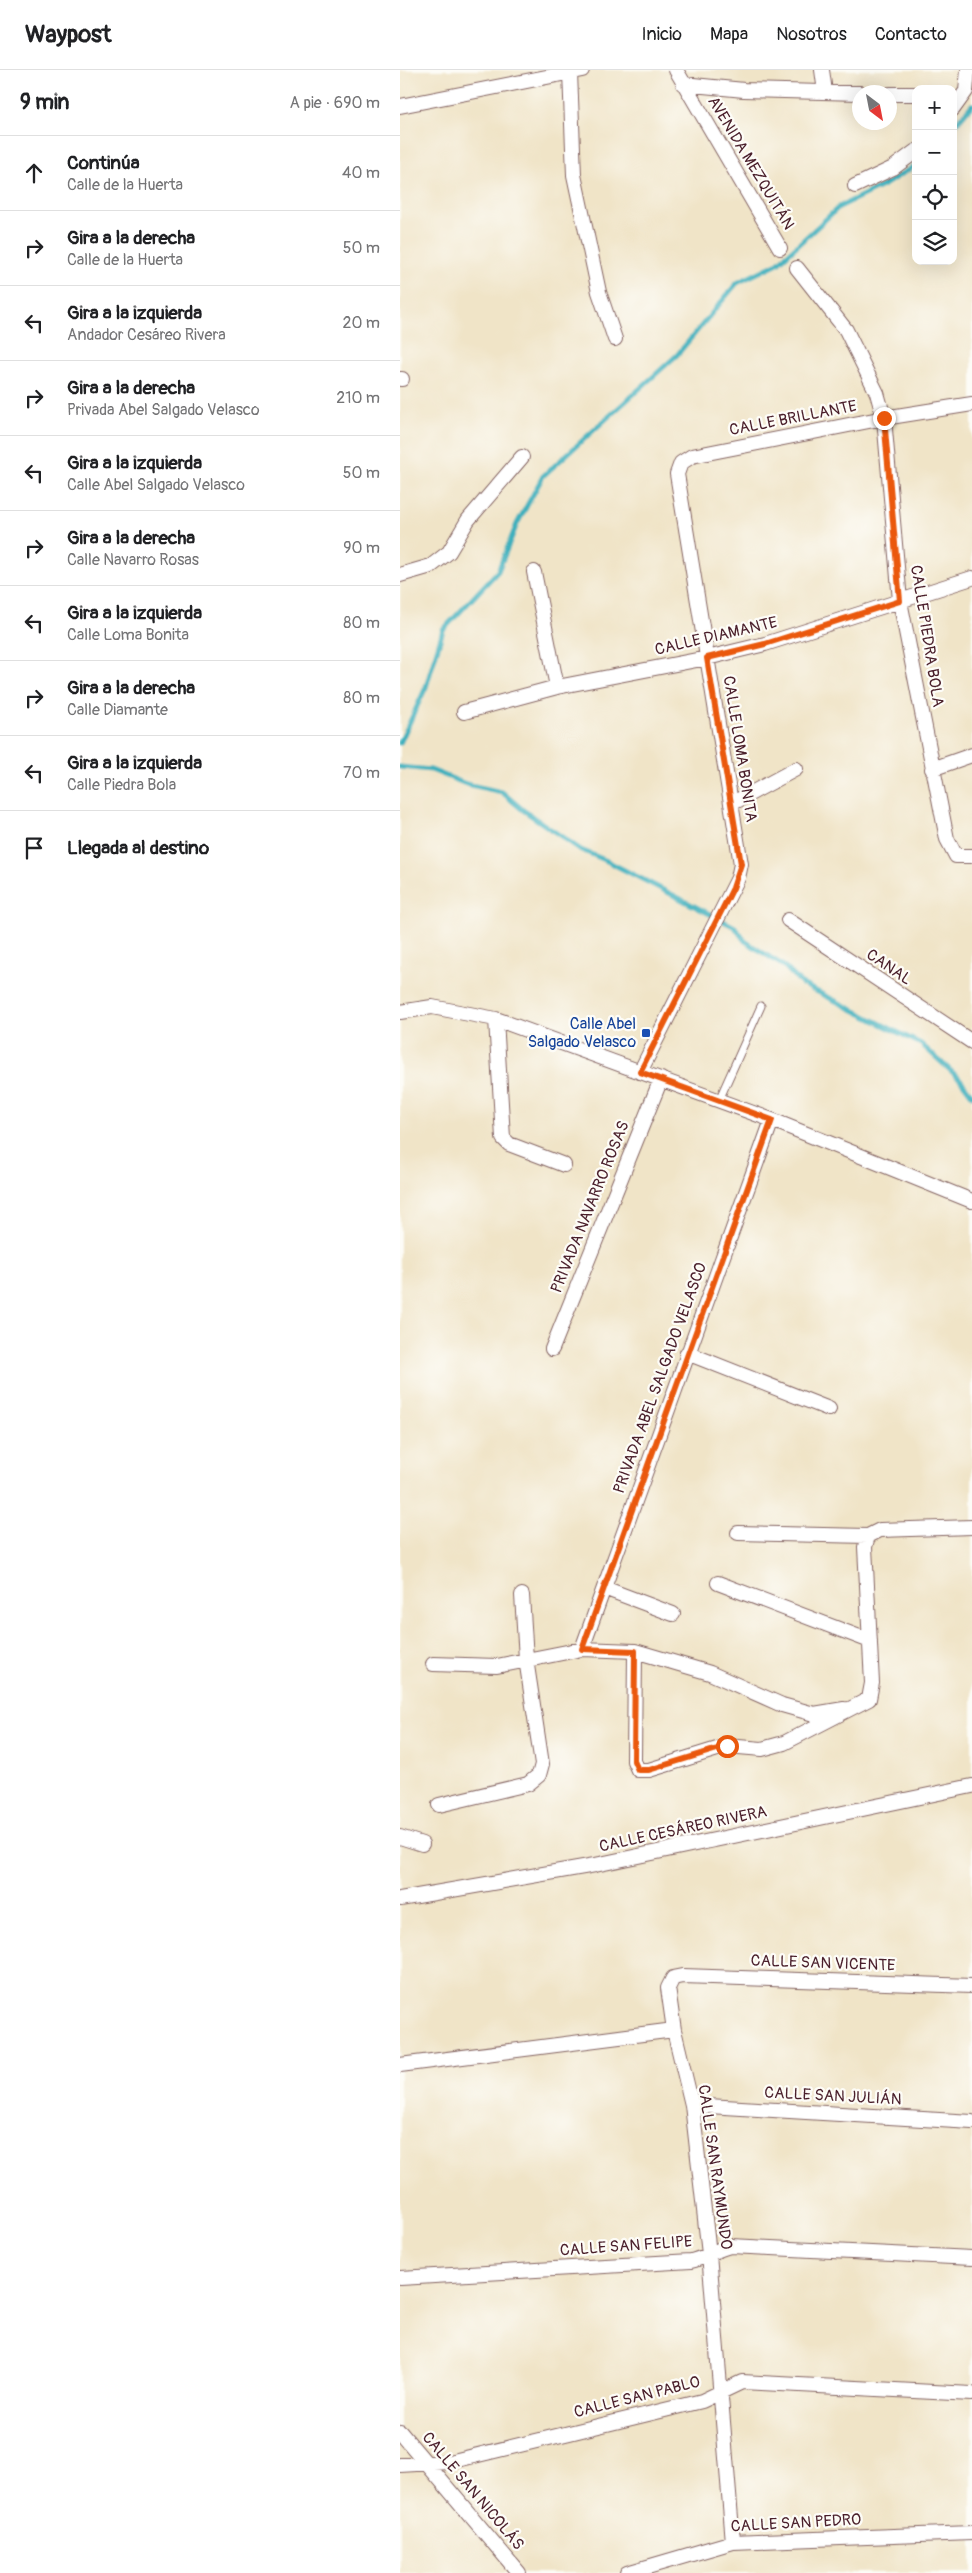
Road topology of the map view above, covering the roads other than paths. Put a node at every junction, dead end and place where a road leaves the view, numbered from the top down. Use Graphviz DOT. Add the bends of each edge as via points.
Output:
graph roads {
  1 [pos="676,70"];
  2 [pos="822,70"];
  3 [pos="968,70"];
  4 [pos="576,71"];
  5 [pos="683,84"];
  6 [pos="825,92"];
  7 [pos="964,92"];
  8 [pos="852,93"];
  9 [pos="897,94"];
  10 [pos="912,94"];
  11 [pos="957,103"];
  12 [pos="400,106"];
  13 [pos="912,154"];
  14 [pos="855,186"];
  15 [pos="780,248"];
  16 [pos="797,268"];
  17 [pos="615,340"];
  18 [pos="972,404"];
  19 [pos="884,418"];
  20 [pos="522,458"];
  21 [pos="682,462"];
  22 [pos="534,572"];
  23 [pos="400,575"];
  24 [pos="972,578"];
  25 [pos="900,601"];
  26 [pos="707,658"];
  27 [pos="557,687"];
  28 [pos="464,712"];
  29 [pos="972,755"];
  30 [pos="796,769"];
  31 [pos="932,769"];
  32 [pos="731,804"];
  33 [pos="972,856"];
  34 [pos="788,920"];
  35 [pos="761,1006"];
  36 [pos="400,1012"];
  37 [pos="496,1019"];
  38 [pos="972,1042"];
  39 [pos="640,1072"];
  40 [pos="661,1079"];
  41 [pos="719,1100"];
  42 [pos="772,1120"];
  43 [pos="564,1165"];
  44 [pos="972,1201"];
  45 [pos="552,1349"];
  46 [pos="687,1353"];
  47 [pos="829,1409"];
  48 [pos="972,1527"];
  49 [pos="738,1533"];
  50 [pos="868,1536"];
  51 [pos="718,1583"];
  52 [pos="604,1588"];
  53 [pos="522,1595"];
  54 [pos="673,1614"];
  55 [pos="870,1641"];
  56 [pos="582,1649"];
  57 [pos="635,1651"];
  58 [pos="526,1659"];
  59 [pos="433,1664"];
  60 [pos="856,1707"];
  61 [pos="972,1786"];
  62 [pos="439,1805"];
  63 [pos="400,1837"];
  64 [pos="422,1844"];
  65 [pos="400,1899"];
  66 [pos="673,1978"];
  67 [pos="972,1986"];
  68 [pos="674,2030"];
  69 [pos="400,2064"];
  70 [pos="692,2105"];
  71 [pos="972,2122"];
  72 [pos="709,2254"];
  73 [pos="972,2258"];
  74 [pos="400,2278"];
  75 [pos="720,2391"];
  76 [pos="972,2394"];
  77 [pos="400,2432"];
  78 [pos="426,2464"];
  79 [pos="400,2465"];
  80 [pos="972,2533"];
  81 [pos="734,2542"];
  82 [pos="520,2573"];
  83 [pos="627,2573"];
  1 -- 5 [label="street, AVENIDA MEZQUITÁN"];
  2 -- 6 [label="street"];
  3 -- 7 [label="street"];
  4 -- 12 [label="street"];
  4 -- 17 [label="street" via="574,175 598,292"];
  5 -- 6 [label="street" via="744,90"];
  5 -- 15 [label="street, AVENIDA MEZQUITÁN"];
  6 -- 8 [label="street"];
  7 -- 11 [label="street"];
  9 -- 10 [label="street"];
  13 -- 14 [label="street" via="893,168"];
  16 -- 19 [label="street" via="846,330 877,393"];
  18 -- 19 [label="street, CALLE BRILLANTE"];
  19 -- 21 [label="street, CALLE BRILLANTE" via="692,456"];
  19 -- 25 [label="street, CALLE PIEDRA BOLA"];
  20 -- 23 [label="street" via="468,520 449,552 431,566"];
  21 -- 26 [label="street, CALLE LOMA BONITA" via="678,474"];
  22 -- 27 [label="street"];
  24 -- 25 [label="street, CALLE DIAMANTE"];
  25 -- 26 [label="street, CALLE DIAMANTE" via="765,644"];
  25 -- 31 [label="street, CALLE PIEDRA BOLA"];
  26 -- 27 [label="street, CALLE DIAMANTE"];
  26 -- 32 [label="street, CALLE LOMA BONITA"];
  27 -- 28 [label="street, CALLE DIAMANTE"];
  29 -- 31 [label="street"];
  30 -- 32 [label="street"];
  31 -- 33 [label="street, CALLE PIEDRA BOLA" via="947,839 956,856"];
  32 -- 39 [label="street, CALLE LOMA BONITA" via="741,864 733,888"];
  34 -- 38 [label="street, CANAL"];
  35 -- 41 [label="lane"];
  36 -- 37 [label="street" via="432,1007"];
  37 -- 39 [label="street"];
  37 -- 43 [label="street" via="503,1138 509,1144"];
  39 -- 40 [label="street"];
  40 -- 41 [label="street"];
  40 -- 45 [label="street, PRIVADA NAVARRO ROSAS"];
  41 -- 42 [label="street"];
  42 -- 44 [label="street"];
  42 -- 46 [label="street, PRIVADA ABEL SALGADO VELASCO"];
  46 -- 47 [label="street"];
  46 -- 52 [label="street, PRIVADA ABEL SALGADO VELASCO"];
  48 -- 50 [label="street" via="880,1530"];
  49 -- 50 [label="street"];
  50 -- 55 [label="street" via="864,1547"];
  51 -- 55 [label="street"];
  52 -- 54 [label="street"];
  52 -- 56 [label="street, PRIVADA ABEL SALGADO VELASCO"];
  53 -- 58 [label="street"];
  55 -- 60 [label="street" via="872,1683 869,1699"];
  56 -- 57 [label="street"];
  56 -- 58 [label="street"];
  57 -- 60 [label="street" via="710,1673 814,1714"];
  57 -- 60 [label="street" via="634,1761 638,1770 649,1770 727,1746 762,1749 784,1743"];
  58 -- 59 [label="street" via="497,1666"];
  58 -- 62 [label="street" via="542,1764 539,1775 528,1784"];
  61 -- 65 [label="street, CALLE CESÁREO RIVERA" via="595,1865"];
  63 -- 64 [label="street"];
  66 -- 67 [label="street, CALLE SAN VICENTE"];
  66 -- 68 [label="street, CALLE SAN RAYMUNDO" via="668,1988"];
  68 -- 69 [label="street"];
  68 -- 70 [label="street, CALLE SAN RAYMUNDO"];
  70 -- 71 [label="street, CALLE SAN JULIÁN"];
  70 -- 72 [label="street, CALLE SAN RAYMUNDO"];
  72 -- 73 [label="street, CALLE SAN FELIPE" via="730,2246"];
  72 -- 74 [label="street, CALLE SAN FELIPE" via="691,2261"];
  72 -- 75 [label="street, CALLE SAN RAYMUNDO"];
  75 -- 76 [label="street, CALLE SAN PABLO" via="742,2382"];
  75 -- 78 [label="street, CALLE SAN PABLO" via="702,2400 449,2462"];
  75 -- 81 [label="street, CALLE SAN RAYMUNDO"];
  77 -- 78 [label="street, CALLE SAN NICOLÁS"];
  78 -- 79 [label="street, CALLE SAN PABLO"];
  78 -- 82 [label="street, CALLE SAN NICOLÁS"];
  80 -- 81 [label="street, CALLE SAN PEDRO"];
  81 -- 83 [label="street, CALLE SAN PEDRO"];
}
